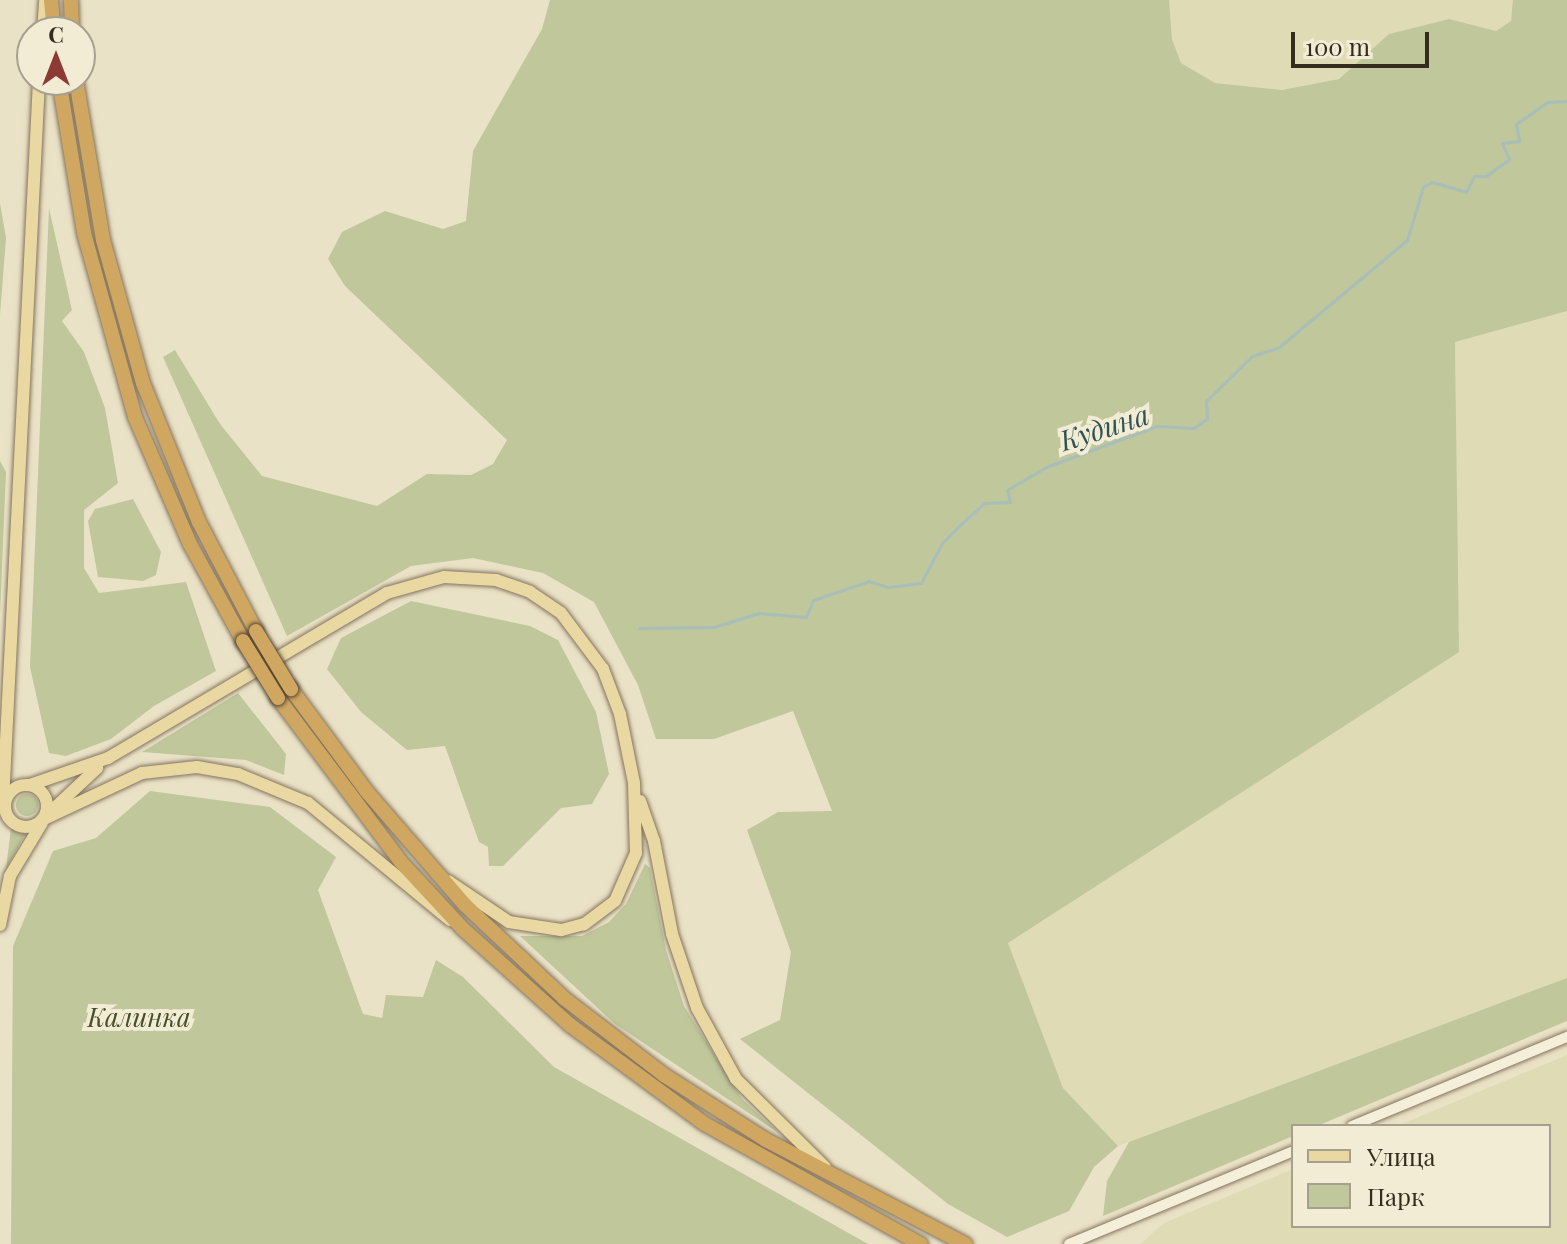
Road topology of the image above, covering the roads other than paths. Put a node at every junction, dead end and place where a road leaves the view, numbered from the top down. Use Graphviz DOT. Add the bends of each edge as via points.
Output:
graph roads {
  1 [pos="38,96"];
  2 [pos="62,96"];
  3 [pos="79,96"];
  4 [pos="108,758"];
  5 [pos="634,783"];
  6 [pos="30,785"];
  7 [pos="3,803"];
  8 [pos="0,818"];
  9 [pos="45,818"];
  10 [pos="442,877"];
  11 [pos="0,925"];
  12 [pos="463,929"];
  13 [pos="1567,1037"];
  14 [pos="1357,1124"];
  15 [pos="1291,1152"];
  16 [pos="834,1176"];
  17 [pos="921,1244"];
  18 [pos="965,1244"];
  19 [pos="1069,1244"];
  1 -- 7 [label="main road"];
  2 -- 12 [label="highway, bridge" via="84,233 135,417 190,544 278,698 350,800"];
  3 -- 10 [label="highway, bridge" via="101,228 143,383 199,522 291,689 368,793"];
  4 -- 5 [label="main road" via="361,605 406,586 461,576 496,580 530,592 579,632 612,690"];
  4 -- 6 [label="main road"];
  4 -- 9 [label="main road"];
  5 -- 10 [label="main road" via="636,843 630,876 615,901 584,924 561,930 521,927"];
  5 -- 16 [label="main road" via="654,841 672,934 697,1008 736,1079"];
  6 -- 7 [label="main road" via="12,790"];
  6 -- 9 [label="main road" via="44,794"];
  7 -- 8 [label="main road"];
  7 -- 9 [label="main road" via="15,822 32,826"];
  9 -- 11 [label="main road" via="10,876"];
  9 -- 12 [label="main road" via="142,773 197,767 238,774 308,803"];
  10 -- 16 [label="highway" via="509,950 616,1040 733,1120"];
  12 -- 17 [label="highway" via="582,1035 705,1124"];
  13 -- 14 [label="street"];
  15 -- 19 [label="street"];
  16 -- 18 [label="highway"];
}
